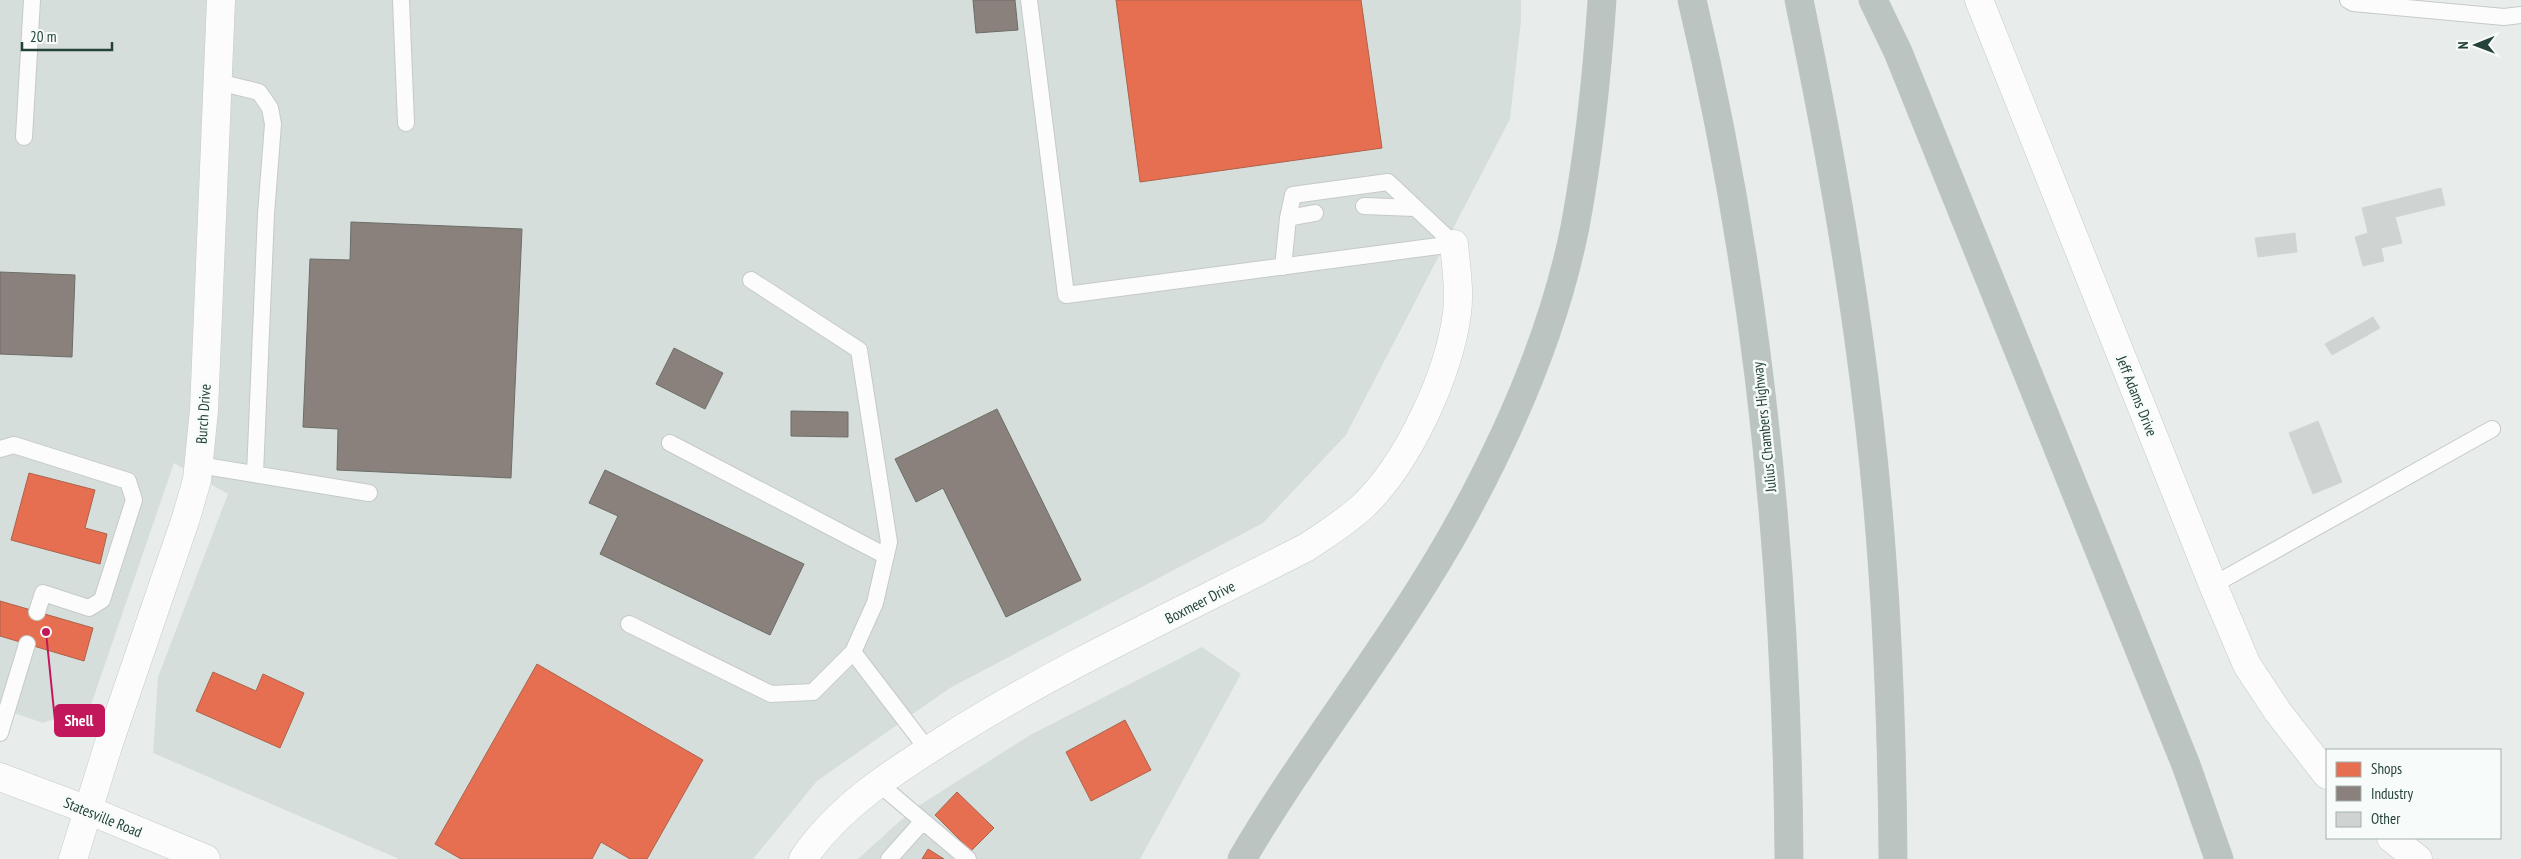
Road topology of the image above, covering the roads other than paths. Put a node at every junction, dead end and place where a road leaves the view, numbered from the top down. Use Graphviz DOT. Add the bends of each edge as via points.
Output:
graph roads {
  1 [pos="32,0"];
  2 [pos="221,0"];
  3 [pos="401,0"];
  4 [pos="1028,0"];
  5 [pos="1602,0"];
  6 [pos="1692,0"];
  7 [pos="1799,0"];
  8 [pos="1873,0"];
  9 [pos="1979,0"];
  10 [pos="2348,0"];
  11 [pos="2521,15"];
  12 [pos="218,82"];
  13 [pos="406,123"];
  14 [pos="24,137"];
  15 [pos="1364,206"];
  16 [pos="1415,208"];
  17 [pos="1315,213"];
  18 [pos="1288,218"];
  19 [pos="1454,244"];
  20 [pos="1283,267"];
  21 [pos="751,280"];
  22 [pos="2492,429"];
  23 [pos="670,443"];
  24 [pos="0,449"];
  25 [pos="199,465"];
  26 [pos="255,474"];
  27 [pos="369,493"];
  28 [pos="886,556"];
  29 [pos="2213,585"];
  30 [pos="37,612"];
  31 [pos="629,624"];
  32 [pos="28,644"];
  33 [pos="853,652"];
  34 [pos="0,734"];
  35 [pos="928,750"];
  36 [pos="2326,774"];
  37 [pos="0,777"];
  38 [pos="878,783"];
  39 [pos="88,810"];
  40 [pos="923,821"];
  41 [pos="2392,839"];
  42 [pos="73,859"];
  43 [pos="206,859"];
  44 [pos="803,859"];
  45 [pos="889,859"];
  46 [pos="968,859"];
  47 [pos="1242,859"];
  48 [pos="1789,859"];
  49 [pos="1893,859"];
  50 [pos="2220,859"];
  51 [pos="2418,859"];
  1 -- 14 [label="lane"];
  2 -- 12 [label="street, Burch Drive"];
  3 -- 13 [label="lane"];
  4 -- 20 [label="lane" via="1066,295"];
  5 -- 47 [label="highway" via="1592,116 1574,229 1560,287 1518,405 1493,460 1430,572"];
  6 -- 48 [label="highway, Julius Chambers Highway" via="1736,221 1765,434 1783,644"];
  7 -- 49 [label="highway" via="1839,204 1870,422 1888,638"];
  8 -- 50 [label="highway" via="1898,52 2186,764"];
  9 -- 29 [label="street, Jeff Adams Drive"];
  10 -- 11 [label="lane" via="2504,17"];
  12 -- 25 [label="street, Burch Drive"];
  12 -- 26 [label="lane" via="259,92 270,108 273,124"];
  15 -- 16 [label="lane"];
  16 -- 18 [label="lane" via="1388,182 1293,195"];
  16 -- 19 [label="lane"];
  17 -- 18 [label="lane"];
  18 -- 20 [label="lane"];
  19 -- 20 [label="lane"];
  19 -- 35 [label="street, Boxmeer Drive" via="1457,312 1441,377 1408,448 1364,504 1347,520 1307,547 1007,700"];
  21 -- 28 [label="lane" via="859,350 889,542"];
  22 -- 29 [label="lane"];
  23 -- 28 [label="lane"];
  24 -- 30 [label="lane" via="14,445 128,481 134,500 102,600 89,608 43,593"];
  25 -- 26 [label="lane"];
  25 -- 39 [label="street, Burch Drive" via="186,518"];
  26 -- 27 [label="lane"];
  28 -- 33 [label="lane" via="875,603"];
  29 -- 36 [label="street, Jeff Adams Drive" via="2247,665 2278,712"];
  31 -- 33 [label="lane" via="771,694 813,692"];
  32 -- 34 [label="lane"];
  33 -- 35 [label="lane"];
  35 -- 38 [label="street, Boxmeer Drive"];
  37 -- 39 [label="street, Statesville Road"];
  38 -- 40 [label="lane"];
  38 -- 44 [label="street, Boxmeer Drive" via="846,809"];
  39 -- 42 [label="street, Burch Drive"];
  39 -- 43 [label="street, Statesville Road"];
  40 -- 45 [label="lane"];
  40 -- 46 [label="lane"];
  41 -- 51 [label="street"];
}
